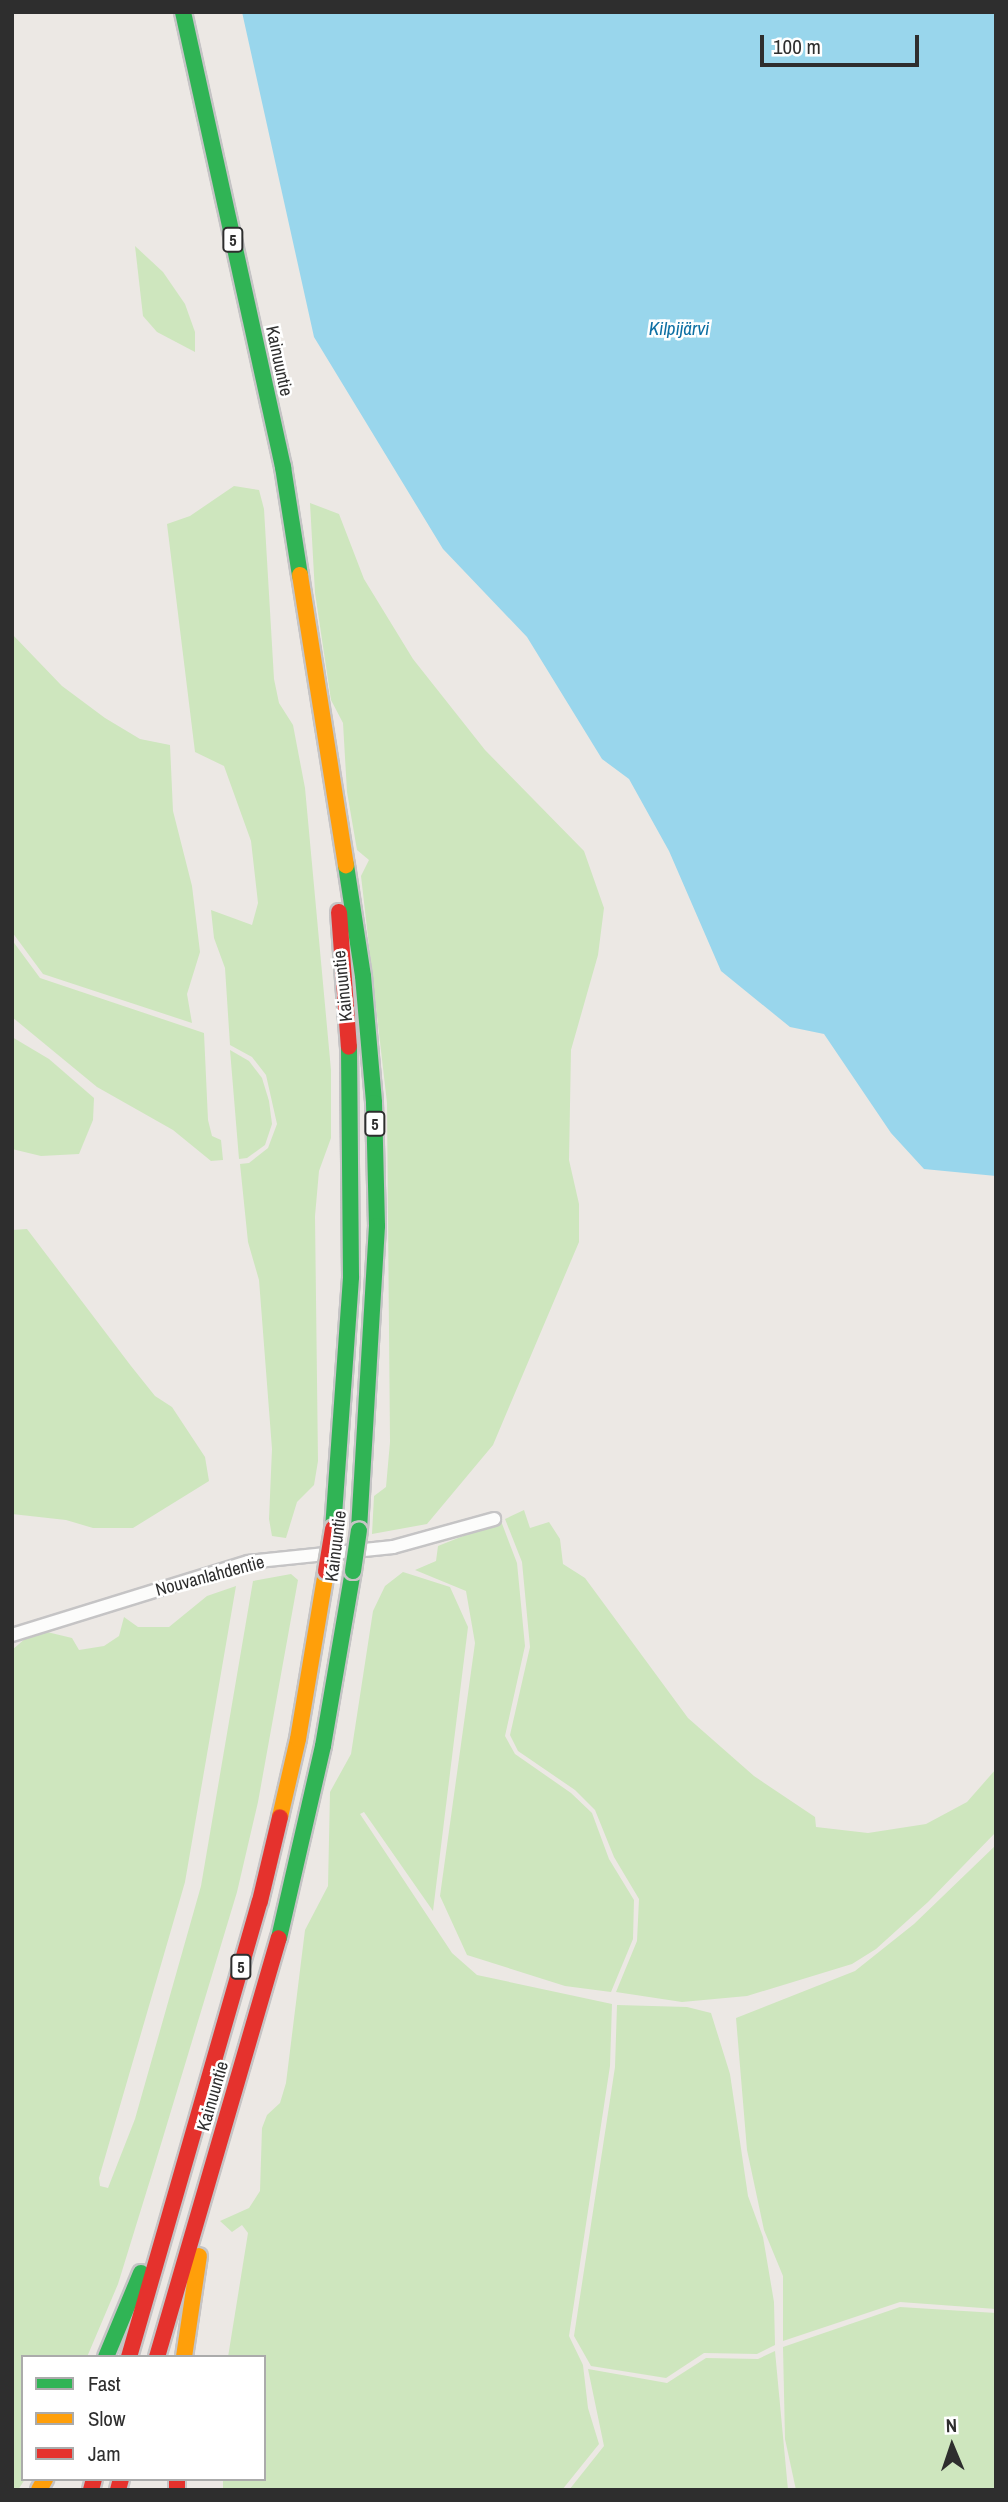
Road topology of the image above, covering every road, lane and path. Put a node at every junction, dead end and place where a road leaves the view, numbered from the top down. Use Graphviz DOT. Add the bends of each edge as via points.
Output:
graph roads {
  1 [pos="183,12"];
  2 [pos="321,721"];
  3 [pos="494,1519"];
  4 [pos="12,1635"];
  5 [pos="187,2160"];
  6 [pos="211,2175"];
  7 [pos="107,2355"];
  8 [pos="131,2355"];
  9 [pos="158,2355"];
  10 [pos="184,2355"];
  1 -- 2 [label="highway, Kainuuntie / 5" via="283,467"];
  2 -- 5 [label="highway, Kainuuntie / 5, bridge" via="349,1041 352,1150 351,1277 332,1529 298,1740 260,1901"];
  2 -- 6 [label="highway, Kainuuntie / 5, bridge" via="363,976 374,1103 375,1314 359,1530 300,1850"];
  3 -- 4 [label="street, Nouvanlahdentie" via="393,1547 248,1562"];
  5 -- 7 [label="highway"];
  5 -- 8 [label="highway, Kainuuntie / 5"];
  6 -- 9 [label="highway, Kainuuntie / 5"];
  6 -- 10 [label="highway"];
}
